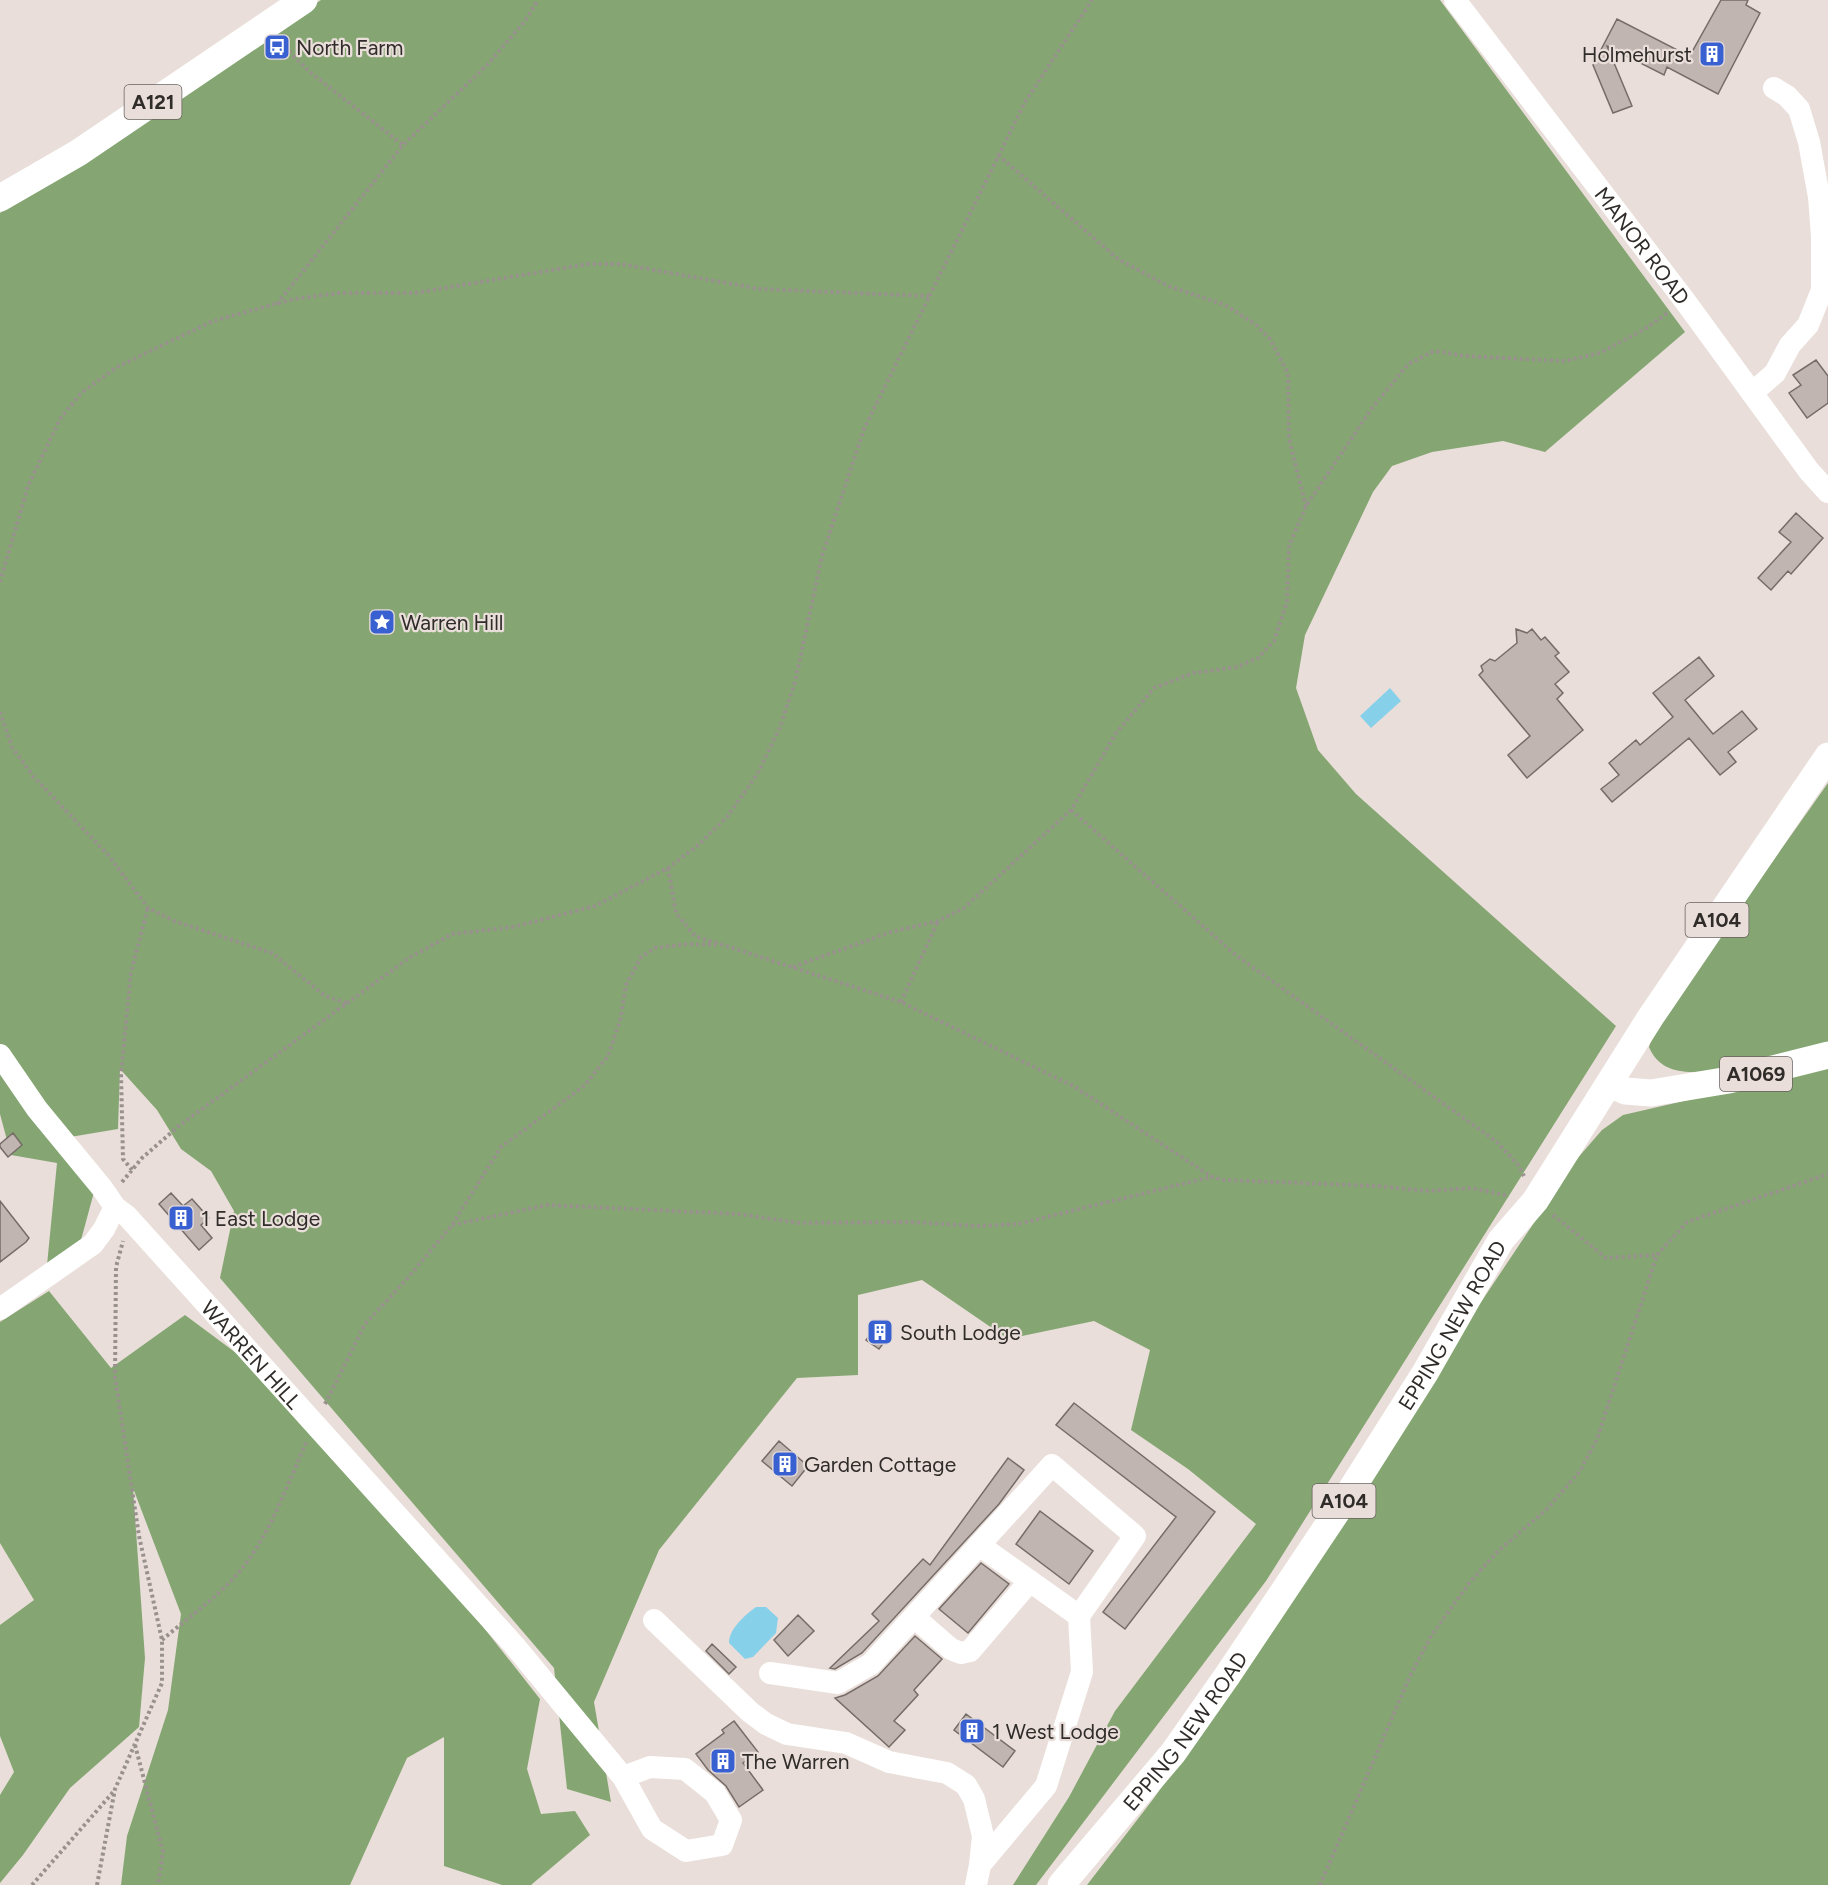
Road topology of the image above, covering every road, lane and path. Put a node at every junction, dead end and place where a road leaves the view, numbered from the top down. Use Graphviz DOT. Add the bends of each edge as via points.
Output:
graph roads {
  1 [pos="304,0"];
  2 [pos="538,0"];
  3 [pos="1092,0"];
  4 [pos="1455,0"];
  5 [pos="279,42"];
  6 [pos="1774,88"];
  7 [pos="402,145"];
  8 [pos="998,155"];
  9 [pos="0,198"];
  10 [pos="929,296"];
  11 [pos="1685,301"];
  12 [pos="277,304"];
  13 [pos="1752,393"];
  14 [pos="1828,492"];
  15 [pos="1306,506"];
  16 [pos="0,582"];
  17 [pos="0,712"];
  18 [pos="1828,756"];
  19 [pos="1071,810"];
  20 [pos="668,868"];
  21 [pos="148,908"];
  22 [pos="938,921"];
  23 [pos="722,945"];
  24 [pos="793,968"];
  25 [pos="901,1002"];
  26 [pos="347,1003"];
  27 [pos="0,1055"];
  28 [pos="1828,1056"];
  29 [pos="1609,1084"];
  30 [pos="132,1170"];
  31 [pos="1828,1174"];
  32 [pos="1212,1177"];
  33 [pos="1535,1201"];
  34 [pos="117,1206"];
  35 [pos="452,1225"];
  36 [pos="1657,1255"];
  37 [pos="0,1309"];
  38 [pos="315,1423"];
  39 [pos="979,1545"];
  40 [pos="1030,1581"];
  41 [pos="1078,1616"];
  42 [pos="914,1617"];
  43 [pos="654,1620"];
  44 [pos="162,1640"];
  45 [pos="770,1673"];
  46 [pos="135,1744"];
  47 [pos="623,1777"];
  48 [pos="115,1789"];
  49 [pos="978,1875"];
  50 [pos="32,1885"];
  51 [pos="97,1885"];
  52 [pos="158,1885"];
  53 [pos="1061,1885"];
  54 [pos="1320,1885"];
  1 -- 9 [label="main road, A121" via="78,153"];
  2 -- 7 [label="path" via="488,64"];
  3 -- 8 [label="path" via="1025,102"];
  4 -- 11 [label="street, MANOR ROAD"];
  5 -- 7 [label="path" via="311,73"];
  6 -- 13 [label="street" via="1799,109 1809,142 1819,196 1822,290 1808,325 1790,345 1774,373"];
  7 -- 12 [label="path"];
  8 -- 10 [label="path"];
  8 -- 15 [label="path" via="1118,259 1168,286 1225,305 1270,339 1288,373 1289,439"];
  10 -- 12 [label="path" via="760,289 621,264 588,264 415,293 339,293"];
  10 -- 20 [label="path" via="864,429 822,556 795,682 780,727 758,773 727,817"];
  11 -- 13 [label="street, MANOR ROAD"];
  11 -- 15 [label="path" via="1643,330 1588,356 1565,361 1434,351 1408,364 1372,408"];
  12 -- 16 [label="path" via="213,321 117,367 81,393 60,419 28,486"];
  13 -- 14 [label="street, MANOR ROAD"];
  15 -- 19 [label="path" via="1289,546 1287,603 1274,641 1258,658 1237,667 1193,673 1154,688 1116,733"];
  17 -- 21 [label="path" via="12,747 33,776 109,856"];
  18 -- 29 [label="main road, EPPING NEW ROAD / A104"];
  19 -- 22 [label="path" via="964,908"];
  19 -- 33 [label="path" via="1237,957 1497,1142 1519,1166"];
  20 -- 23 [label="path" via="676,913 695,936"];
  20 -- 26 [label="path" via="595,906 513,927 452,934 409,958"];
  21 -- 26 [label="path" via="174,921 272,953 325,996"];
  21 -- 30 [label="path" via="131,972 121,1074 123,1159"];
  22 -- 24 [label="path" via="891,932"];
  22 -- 25 [label="path"];
  23 -- 24 [label="path"];
  23 -- 35 [label="path" via="655,948 640,957 626,985 620,1021 608,1056 584,1086 501,1147"];
  24 -- 25 [label="path"];
  25 -- 32 [label="path" via="1075,1087"];
  26 -- 30 [label="path" via="180,1125"];
  27 -- 34 [label="street, WARREN HILL" via="37,1109"];
  28 -- 29 [label="main road, A1069" via="1730,1080 1651,1093 1625,1091"];
  29 -- 33 [label="main road, EPPING NEW ROAD / A104"];
  30 -- 34 [label="path"];
  31 -- 36 [label="path" via="1688,1222"];
  32 -- 33 [label="path" via="1426,1191 1472,1188"];
  32 -- 35 [label="path" via="1018,1224 799,1223 739,1214 547,1205"];
  33 -- 36 [label="path" via="1606,1258"];
  33 -- 53 [label="main road, EPPING NEW ROAD / A104" via="1501,1240 1425,1373 1342,1504 1173,1753"];
  34 -- 37 [label="street" via="93,1244"];
  34 -- 38 [label="street, WARREN HILL"];
  34 -- 44 [label="path" via="115,1377 139,1536"];
  35 -- 38 [label="path" via="366,1324"];
  36 -- 54 [label="path" via="1597,1440 1580,1471 1546,1510 1498,1551 1470,1582 1431,1636"];
  38 -- 44 [label="path" via="267,1530 246,1562 224,1588"];
  38 -- 47 [label="street, WARREN HILL" via="514,1645"];
  39 -- 40 [label="street"];
  39 -- 41 [label="street" via="1052,1465 1135,1536"];
  39 -- 42 [label="street"];
  40 -- 41 [label="street"];
  40 -- 42 [label="street" via="970,1652 951,1648"];
  41 -- 49 [label="street" via="1082,1672 1047,1786"];
  42 -- 45 [label="street" via="871,1664 838,1683"];
  43 -- 49 [label="street" via="766,1724 788,1734 846,1743 889,1762 947,1773 966,1785 974,1799 983,1836"];
  44 -- 46 [label="path" via="162,1683"];
  46 -- 48 [label="path"];
  46 -- 52 [label="path" via="163,1852"];
  47 -- 47 [label="street, WARREN HILL" via="650,1767 685,1769 715,1794 731,1820 722,1845 686,1851 652,1829"];
  48 -- 50 [label="path"];
  48 -- 51 [label="path"];
}
